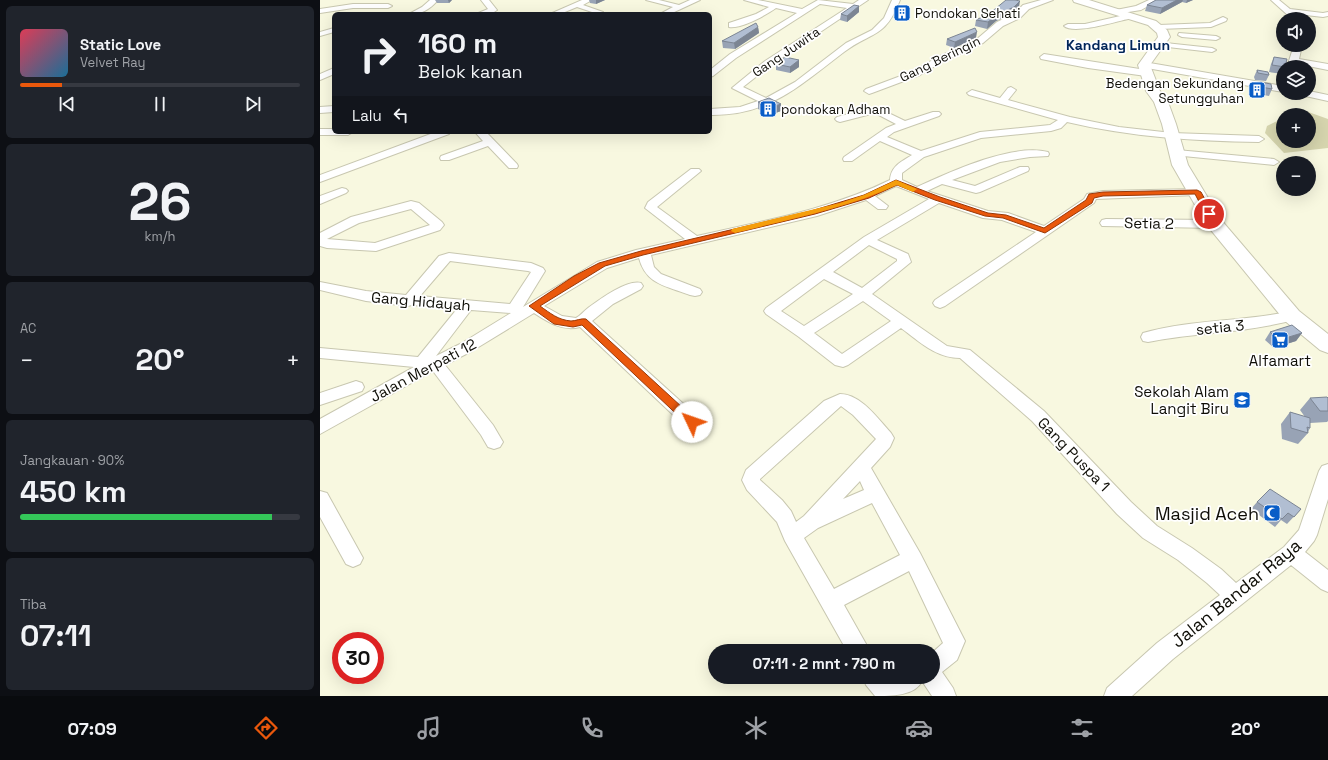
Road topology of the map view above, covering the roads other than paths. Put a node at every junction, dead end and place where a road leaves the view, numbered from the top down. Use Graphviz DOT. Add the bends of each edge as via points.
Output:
graph roads {
  1 [pos="396,0"];
  2 [pos="434,0"];
  3 [pos="485,0"];
  4 [pos="588,0"];
  5 [pos="650,0"];
  6 [pos="696,0"];
  7 [pos="748,0"];
  8 [pos="864,0"];
  9 [pos="896,0"];
  10 [pos="1049,0"];
  11 [pos="1078,0"];
  12 [pos="1155,0"];
  13 [pos="1275,0"];
  14 [pos="1028,2"];
  15 [pos="576,5"];
  16 [pos="388,6"];
  17 [pos="775,6"];
  18 [pos="853,6"];
  19 [pos="680,7"];
  20 [pos="320,11"];
  21 [pos="1287,11"];
  22 [pos="379,12"];
  23 [pos="417,12"];
  24 [pos="486,12"];
  25 [pos="559,12"];
  26 [pos="597,12"];
  27 [pos="669,12"];
  28 [pos="801,14"];
  29 [pos="1122,14"];
  30 [pos="1328,14"];
  31 [pos="1223,19"];
  32 [pos="830,22"];
  33 [pos="732,25"];
  34 [pos="1068,26"];
  35 [pos="332,31"];
  36 [pos="320,34"];
  37 [pos="1160,35"];
  38 [pos="762,38"];
  39 [pos="1216,38"];
  40 [pos="796,45"];
  41 [pos="1212,50"];
  42 [pos="1044,57"];
  43 [pos="1316,66"];
  44 [pos="1328,67"];
  45 [pos="1145,69"];
  46 [pos="332,72"];
  47 [pos="712,72"];
  48 [pos="1316,73"];
  49 [pos="1328,75"];
  50 [pos="320,78"];
  51 [pos="1276,88"];
  52 [pos="1011,90"];
  53 [pos="869,91"];
  54 [pos="972,93"];
  55 [pos="1316,96"];
  56 [pos="1328,98"];
  57 [pos="766,101"];
  58 [pos="1002,102"];
  59 [pos="332,109"];
  60 [pos="320,110"];
  61 [pos="712,112"];
  62 [pos="936,114"];
  63 [pos="1066,118"];
  64 [pos="840,119"];
  65 [pos="903,124"];
  66 [pos="320,132"];
  67 [pos="332,132"];
  68 [pos="440,134"];
  69 [pos="482,134"];
  70 [pos="1171,135"];
  71 [pos="879,137"];
  72 [pos="1259,140"];
  73 [pos="489,142"];
  74 [pos="1177,153"];
  75 [pos="1044,154"];
  76 [pos="920,155"];
  77 [pos="445,158"];
  78 [pos="848,159"];
  79 [pos="1274,162"];
  80 [pos="513,166"];
  81 [pos="1024,169"];
  82 [pos="695,171"];
  83 [pos="320,180"];
  84 [pos="941,180"];
  85 [pos="896,182"];
  86 [pos="917,191"];
  87 [pos="342,192"];
  88 [pos="1197,192"];
  89 [pos="867,196"];
  90 [pos="938,199"];
  91 [pos="320,200"];
  92 [pos="882,206"];
  93 [pos="1106,223"];
  94 [pos="1215,224"];
  95 [pos="1045,231"];
  96 [pos="320,238"];
  97 [pos="694,240"];
  98 [pos="868,240"];
  99 [pos="320,241"];
  100 [pos="644,253"];
  101 [pos="824,273"];
  102 [pos="320,286"];
  103 [pos="636,286"];
  104 [pos="694,292"];
  105 [pos="863,294"];
  106 [pos="408,301"];
  107 [pos="940,303"];
  108 [pos="467,306"];
  109 [pos="524,309"];
  110 [pos="1292,316"];
  111 [pos="583,321"];
  112 [pos="905,323"];
  113 [pos="804,333"];
  114 [pos="1148,337"];
  115 [pos="1324,339"];
  116 [pos="320,353"];
  117 [pos="429,363"];
  118 [pos="356,387"];
  119 [pos="320,399"];
  120 [pos="692,422"];
  121 [pos="320,427"];
  122 [pos="494,442"];
  123 [pos="861,467"];
  124 [pos="1328,471"];
  125 [pos="876,493"];
  126 [pos="320,499"];
  127 [pos="812,522"];
  128 [pos="792,535"];
  129 [pos="1291,553"];
  130 [pos="353,558"];
  131 [pos="913,559"];
  132 [pos="1328,582"];
  133 [pos="1235,596"];
  134 [pos="831,601"];
  135 [pos="855,644"];
  136 [pos="940,660"];
  137 [pos="880,684"];
  138 [pos="903,684"];
  139 [pos="937,684"];
  140 [pos="946,696"];
  141 [pos="1115,696"];
  1 -- 16 [label="street"];
  2 -- 23 [label="street"];
  3 -- 24 [label="street" via="493,10"];
  4 -- 15 [label="street"];
  5 -- 19 [label="street"];
  6 -- 19 [label="street"];
  7 -- 17 [label="street"];
  8 -- 18 [label="street, Gang Juwita"];
  9 -- 57 [label="street" via="880,29 847,46 785,92"];
  10 -- 14 [label="street, Gang Beringin"];
  11 -- 29 [label="highway"];
  12 -- 29 [label="street"];
  13 -- 21 [label="street"];
  14 -- 53 [label="street, Gang Beringin" via="1017,16 1000,24 971,46 938,60 917,73"];
  15 -- 25 [label="street"];
  15 -- 26 [label="street"];
  16 -- 20 [label="street" via="353,6"];
  16 -- 22 [label="street"];
  17 -- 28 [label="street"];
  17 -- 33 [label="street" via="759,16"];
  18 -- 28 [label="street" via="820,2"];
  18 -- 32 [label="street, Gang Juwita"];
  19 -- 27 [label="street"];
  21 -- 30 [label="street"];
  28 -- 32 [label="street"];
  28 -- 38 [label="street"];
  29 -- 34 [label="street" via="1085,26"];
  29 -- 37 [label="highway"];
  31 -- 37 [label="street" via="1211,25"];
  32 -- 40 [label="street, Gang Juwita"];
  35 -- 36 [label="street"];
  37 -- 39 [label="street"];
  37 -- 41 [label="street"];
  37 -- 45 [label="highway"];
  38 -- 40 [label="street"];
  38 -- 47 [label="street"];
  40 -- 57 [label="street, Gang Juwita" via="737,88"];
  42 -- 45 [label="street" via="1088,65"];
  43 -- 44 [label="street"];
  45 -- 51 [label="street"];
  45 -- 70 [label="highway" via="1153,91 1161,102"];
  46 -- 50 [label="street"];
  48 -- 49 [label="street"];
  52 -- 58 [label="street"];
  54 -- 58 [label="street"];
  55 -- 56 [label="street"];
  57 -- 61 [label="street" via="732,112"];
  58 -- 63 [label="street"];
  59 -- 60 [label="street"];
  62 -- 65 [label="street"];
  63 -- 70 [label="street" via="1118,129"];
  63 -- 76 [label="street" via="1051,128 980,135"];
  64 -- 65 [label="street" via="876,110"];
  65 -- 71 [label="street"];
  66 -- 67 [label="street"];
  68 -- 83 [label="street"];
  69 -- 73 [label="street"];
  70 -- 72 [label="street"];
  70 -- 74 [label="highway"];
  71 -- 76 [label="street"];
  71 -- 78 [label="street"];
  73 -- 77 [label="street"];
  73 -- 80 [label="street"];
  74 -- 79 [label="street"];
  74 -- 88 [label="highway" via="1180,165"];
  75 -- 84 [label="street" via="1016,155"];
  76 -- 85 [label="street" via="896,172"];
  81 -- 84 [label="street" via="976,190"];
  82 -- 97 [label="street" via="651,208"];
  84 -- 86 [label="street"];
  85 -- 86 [label="street"];
  85 -- 89 [label="street, Jalan Merpati 12"];
  86 -- 90 [label="street"];
  87 -- 91 [label="street"];
  88 -- 94 [label="highway"];
  88 -- 95 [label="street" via="1091,196 1090,201"];
  89 -- 92 [label="street"];
  89 -- 97 [label="street, Jalan Merpati 12" via="813,213"];
  90 -- 95 [label="street" via="987,215 1004,216"];
  90 -- 98 [label="street"];
  93 -- 94 [label="street, Setia 2"];
  94 -- 110 [label="highway"];
  95 -- 107 [label="street"];
  96 -- 99 [label="street" via="355,220 411,205 438,225 376,247 327,244"];
  97 -- 100 [label="street, Jalan Merpati 12"];
  98 -- 101 [label="street"];
  98 -- 105 [label="street" via="903,257 904,262"];
  100 -- 104 [label="street" via="648,268 656,277"];
  100 -- 109 [label="street, Jalan Merpati 12" via="602,265"];
  101 -- 105 [label="street, Gang Puspa 1"];
  101 -- 113 [label="street" via="771,311"];
  102 -- 106 [label="street, Gang Hidayah" via="366,296"];
  103 -- 111 [label="street" via="603,305"];
  105 -- 112 [label="street, Gang Puspa 1"];
  105 -- 113 [label="street"];
  106 -- 108 [label="street, Gang Hidayah"];
  106 -- 109 [label="street" via="444,259 449,257 535,268 538,271"];
  108 -- 109 [label="street, Gang Hidayah"];
  108 -- 117 [label="street"];
  109 -- 111 [label="street" via="558,322 573,324"];
  109 -- 117 [label="street, Jalan Merpati 12" via="467,348"];
  110 -- 114 [label="street, setia 3" via="1236,326 1168,332"];
  110 -- 115 [label="highway"];
  111 -- 120 [label="street"];
  112 -- 113 [label="street" via="843,361 836,359"];
  112 -- 133 [label="street, Gang Puspa 1" via="949,354 965,354 1038,416 1124,508 1150,532 1185,554"];
  116 -- 117 [label="street"];
  117 -- 121 [label="street, Jalan Merpati 12"];
  117 -- 122 [label="street" via="487,430"];
  118 -- 119 [label="street"];
  123 -- 125 [label="street"];
  123 -- 127 [label="street"];
  123 -- 128 [label="street" via="885,438 845,400 830,405 752,475 753,485 776,506"];
  124 -- 129 [label="street, Jalan Bandar Raya" via="1307,536"];
  125 -- 127 [label="street"];
  125 -- 131 [label="street"];
  126 -- 130 [label="street"];
  127 -- 128 [label="street"];
  128 -- 134 [label="street"];
  129 -- 132 [label="street"];
  129 -- 133 [label="street, Jalan Bandar Raya"];
  131 -- 134 [label="street"];
  131 -- 136 [label="street" via="954,641 953,649"];
  133 -- 141 [label="street, Jalan Bandar Raya" via="1165,650"];
  134 -- 135 [label="street"];
  137 -- 138 [label="street" via="891,692"];
  139 -- 140 [label="street"];
}
